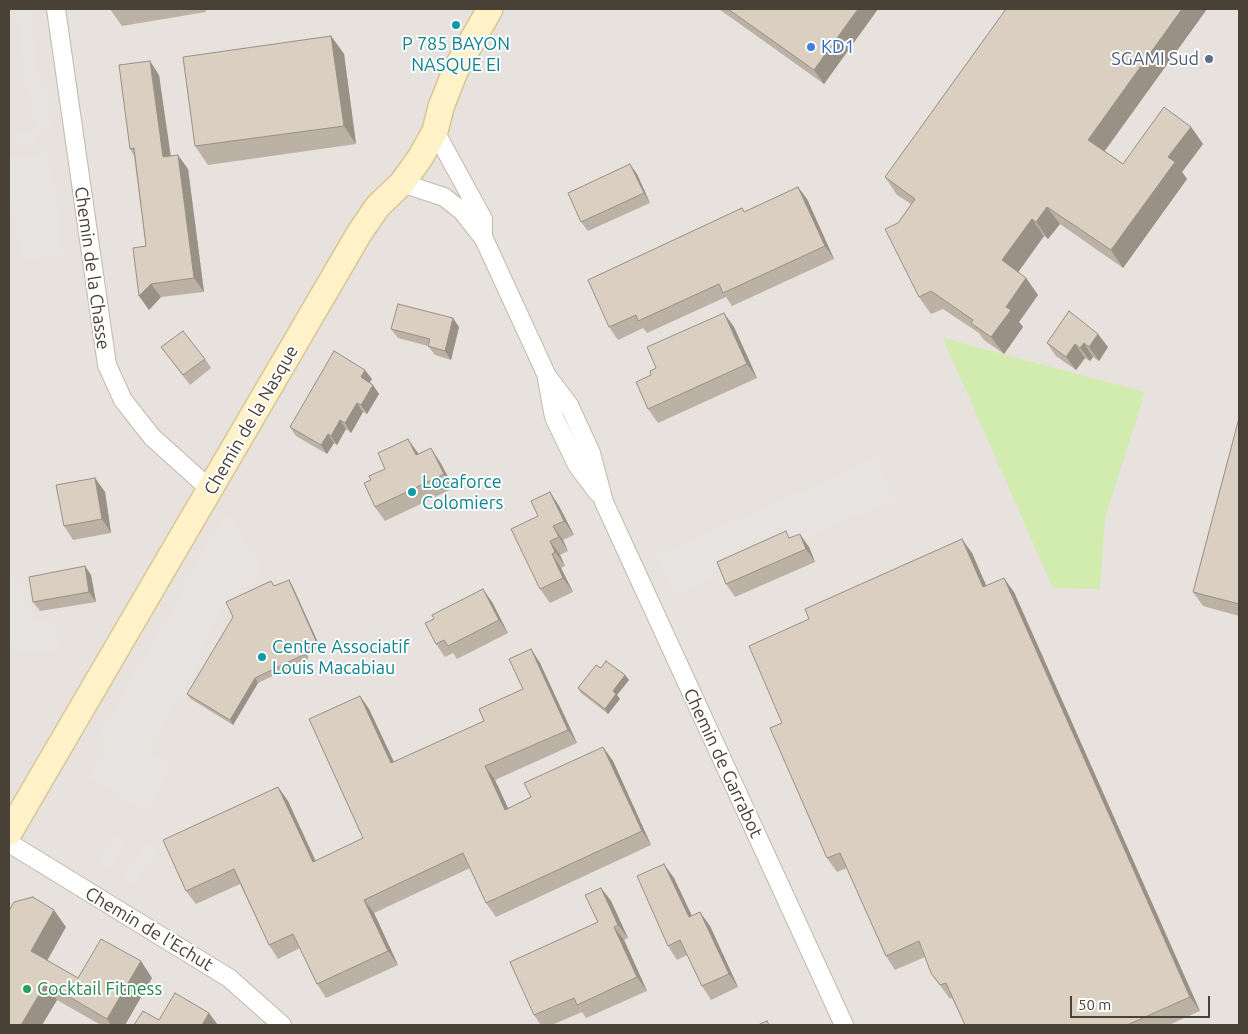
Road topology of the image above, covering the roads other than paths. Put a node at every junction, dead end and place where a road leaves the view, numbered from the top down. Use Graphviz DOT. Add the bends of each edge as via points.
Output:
graph roads {
  1 [pos="56,9"];
  2 [pos="490,9"];
  3 [pos="435,131"];
  4 [pos="402,183"];
  5 [pos="484,239"];
  6 [pos="212,487"];
  7 [pos="9,833"];
  8 [pos="9,843"];
  9 [pos="282,1025"];
  10 [pos="844,1025"];
  1 -- 6 [label="street, Chemin de la Chasse" via="107,365 123,400 152,437 202,482"];
  2 -- 3 [label="street, Chemin de la Nasque" via="456,69"];
  3 -- 4 [label="street, Chemin de la Nasque"];
  3 -- 5 [label="street, Chemin de Garrabot" via="483,220"];
  4 -- 5 [label="street, Chemin de Garrabot" via="444,197 462,210"];
  4 -- 6 [label="street, Chemin de la Nasque" via="378,206 360,232"];
  5 -- 10 [label="street, Chemin de Garrabot" via="546,376 569,405 591,453 604,502"];
  6 -- 7 [label="street, Chemin de la Nasque"];
  8 -- 9 [label="street, Chemin de l'Echut" via="230,978"];
}
